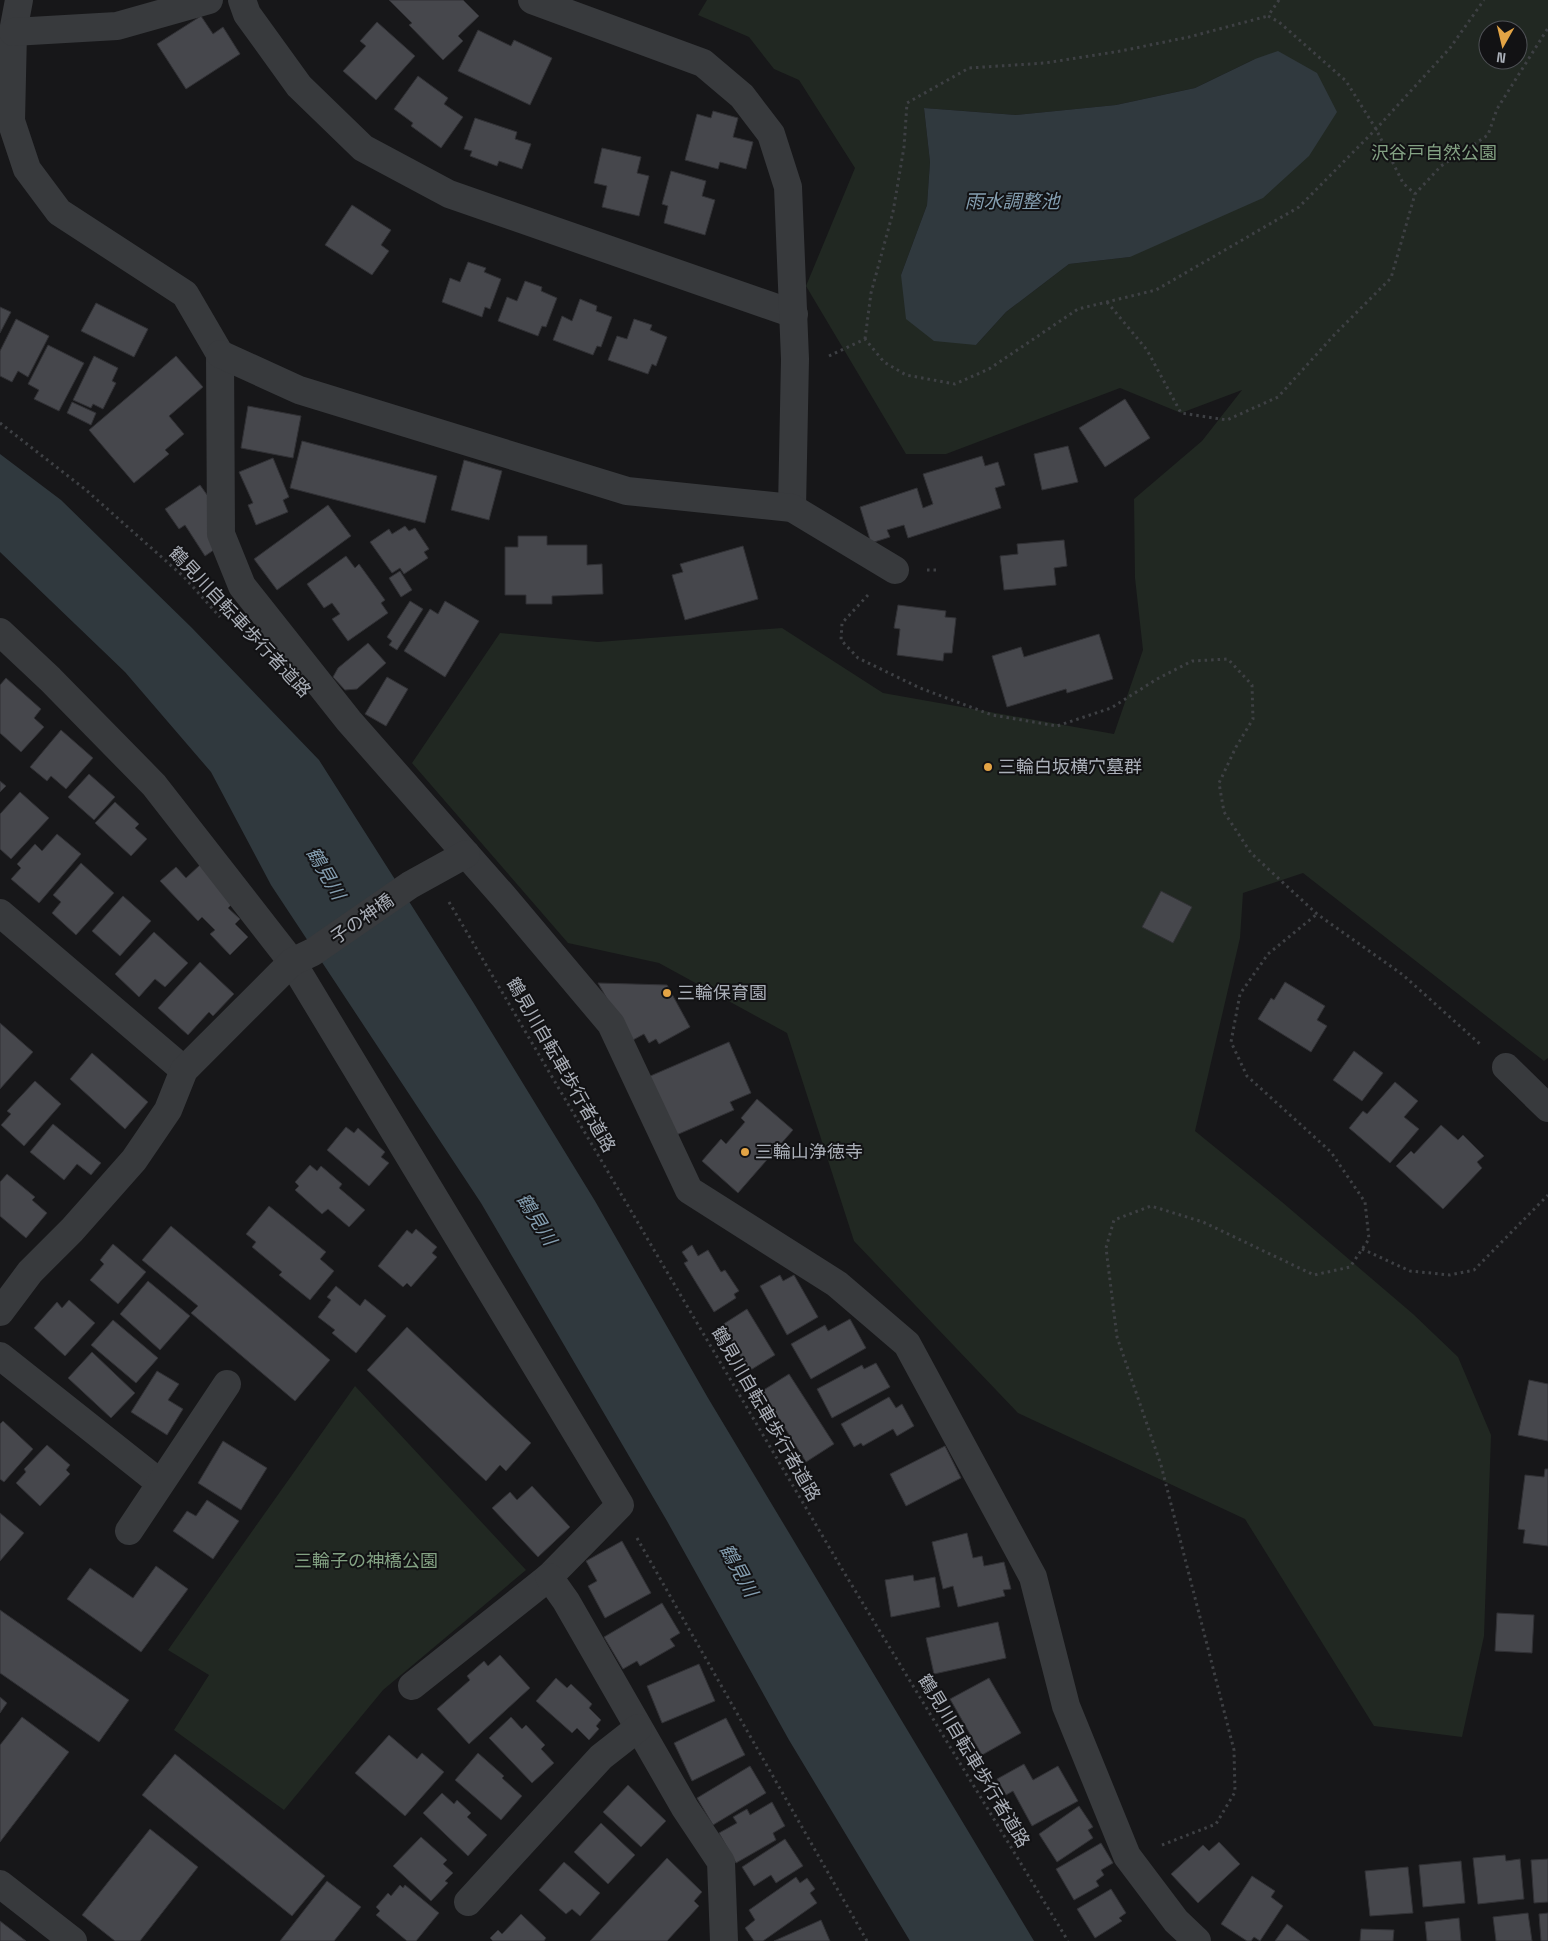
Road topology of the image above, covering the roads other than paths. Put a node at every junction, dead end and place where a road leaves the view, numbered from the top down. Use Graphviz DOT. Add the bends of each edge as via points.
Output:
graph roads {
  1 [pos="19,0"];
  2 [pos="209,0"];
  3 [pos="242,0"];
  4 [pos="532,0"];
  5 [pos="13,32"];
  6 [pos="6,63"];
  7 [pos="794,314"];
  8 [pos="220,354"];
  9 [pos="792,508"];
  10 [pos="894,570"];
  11 [pos="0,632"];
  12 [pos="466,854"];
  13 [pos="0,913"];
  14 [pos="303,957"];
  15 [pos="1506,1067"];
  16 [pos="184,1070"];
  17 [pos="1548,1108"];
  18 [pos="0,1312"];
  19 [pos="0,1356"];
  20 [pos="227,1384"];
  21 [pos="160,1483"];
  22 [pos="129,1531"];
  23 [pos="549,1577"];
  24 [pos="412,1686"];
  25 [pos="638,1728"];
  26 [pos="0,1884"];
  27 [pos="468,1902"];
  28 [pos="73,1941"];
  29 [pos="724,1941"];
  30 [pos="1197,1941"];
  1 -- 5 [label="street"];
  2 -- 5 [label="street" via="117,26"];
  3 -- 7 [label="street" via="247,14 299,86 363,148 449,194"];
  4 -- 7 [label="street" via="703,64 742,96 771,134 788,187"];
  5 -- 6 [label="street"];
  6 -- 8 [label="street" via="11,121 27,170 58,212 185,294"];
  7 -- 9 [label="street"];
  8 -- 9 [label="street" via="299,390 627,491"];
  8 -- 12 [label="street" via="221,534 242,586 349,721"];
  9 -- 10 [label="street"];
  11 -- 14 [label="street" via="154,785"];
  12 -- 14 [label="street, 子の神橋" via="410,885"];
  12 -- 30 [label="street" via="611,1024 689,1190 837,1284 907,1344 1032,1577 1066,1706 1127,1856 1176,1921"];
  13 -- 16 [label="street"];
  14 -- 16 [label="street, 子の神橋"];
  14 -- 23 [label="street" via="620,1506"];
  15 -- 17 [label="street"];
  16 -- 18 [label="street" via="168,1110 134,1160 30,1272"];
  19 -- 21 [label="street"];
  20 -- 21 [label="street"];
  21 -- 22 [label="street"];
  23 -- 24 [label="street"];
  23 -- 25 [label="street"];
  25 -- 27 [label="street" via="601,1757"];
  25 -- 29 [label="street" via="721,1862"];
  26 -- 28 [label="street"];
}
